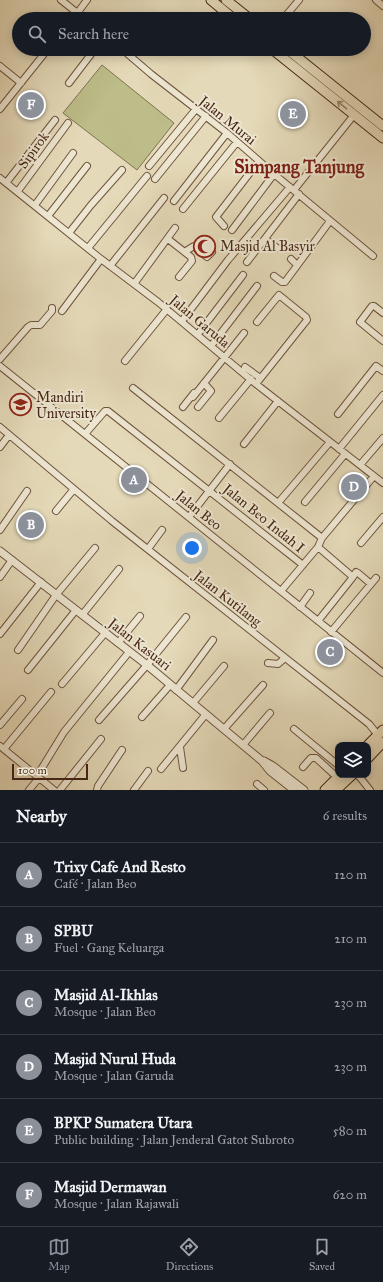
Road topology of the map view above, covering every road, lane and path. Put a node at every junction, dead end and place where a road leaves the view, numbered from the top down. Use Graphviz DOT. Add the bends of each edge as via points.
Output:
graph roads {
  1 [pos="61,0"];
  2 [pos="87,0"];
  3 [pos="211,0"];
  4 [pos="226,0"];
  5 [pos="299,0"];
  6 [pos="376,0"];
  7 [pos="383,6"];
  8 [pos="77,12"];
  9 [pos="79,12"];
  10 [pos="226,12"];
  11 [pos="241,12"];
  12 [pos="289,12"];
  13 [pos="42,56"];
  14 [pos="89,56"];
  15 [pos="130,56"];
  16 [pos="281,56"];
  17 [pos="296,56"];
  18 [pos="0,66"];
  19 [pos="22,82"];
  20 [pos="69,82"];
  21 [pos="0,109"];
  22 [pos="196,109"];
  23 [pos="354,115"];
  24 [pos="206,116"];
  25 [pos="55,120"];
  26 [pos="68,123"];
  27 [pos="383,126"];
  28 [pos="227,133"];
  29 [pos="383,138"];
  30 [pos="237,142"];
  31 [pos="73,153"];
  32 [pos="259,161"];
  33 [pos="87,166"];
  34 [pos="150,166"];
  35 [pos="122,170"];
  36 [pos="274,174"];
  37 [pos="147,176"];
  38 [pos="0,178"];
  39 [pos="155,179"];
  40 [pos="6,183"];
  41 [pos="294,190"];
  42 [pos="18,191"];
  43 [pos="164,198"];
  44 [pos="174,201"];
  45 [pos="35,205"];
  46 [pos="183,209"];
  47 [pos="48,216"];
  48 [pos="330,221"];
  49 [pos="224,226"];
  50 [pos="175,228"];
  51 [pos="232,230"];
  52 [pos="69,233"];
  53 [pos="265,238"];
  54 [pos="168,239"];
  55 [pos="88,248"];
  56 [pos="277,248"];
  57 [pos="186,251"];
  58 [pos="212,252"];
  59 [pos="373,256"];
  60 [pos="102,259"];
  61 [pos="291,259"];
  62 [pos="247,262"];
  63 [pos="297,264"];
  64 [pos="110,266"];
  65 [pos="243,275"];
  66 [pos="274,276"];
  67 [pos="179,277"];
  68 [pos="134,284"];
  69 [pos="257,286"];
  70 [pos="52,308"];
  71 [pos="167,309"];
  72 [pos="62,311"];
  73 [pos="383,313"];
  74 [pos="182,321"];
  75 [pos="256,322"];
  76 [pos="244,333"];
  77 [pos="198,334"];
  78 [pos="383,342"];
  79 [pos="211,346"];
  80 [pos="224,357"];
  81 [pos="0,360"];
  82 [pos="125,361"];
  83 [pos="0,366"];
  84 [pos="245,367"];
  85 [pos="383,371"];
  86 [pos="251,379"];
  87 [pos="258,381"];
  88 [pos="204,383"];
  89 [pos="132,388"];
  90 [pos="383,395"];
  91 [pos="194,397"];
  92 [pos="278,401"];
  93 [pos="183,407"];
  94 [pos="198,407"];
  95 [pos="338,414"];
  96 [pos="219,418"];
  97 [pos="0,428"];
  98 [pos="84,434"];
  99 [pos="9,435"];
  100 [pos="383,438"];
  101 [pos="330,442"];
  102 [pos="244,444"];
  103 [pos="0,447"];
  104 [pos="339,449"];
  105 [pos="345,454"];
  106 [pos="230,464"];
  107 [pos="360,465"];
  108 [pos="374,476"];
  109 [pos="383,483"];
  110 [pos="74,489"];
  111 [pos="209,490"];
  112 [pos="27,491"];
  113 [pos="305,502"];
  114 [pos="278,503"];
  115 [pos="56,511"];
  116 [pos="189,517"];
  117 [pos="383,517"];
  118 [pos="0,530"];
  119 [pos="162,530"];
  120 [pos="322,538"];
  121 [pos="361,544"];
  122 [pos="318,547"];
  123 [pos="95,548"];
  124 [pos="148,549"];
  125 [pos="0,552"];
  126 [pos="12,560"];
  127 [pos="303,565"];
  128 [pos="119,569"];
  129 [pos="0,577"];
  130 [pos="353,577"];
  131 [pos="376,578"];
  132 [pos="41,582"];
  133 [pos="371,584"];
  134 [pos="281,591"];
  135 [pos="310,593"];
  136 [pos="56,595"];
  137 [pos="300,607"];
  138 [pos="79,612"];
  139 [pos="140,616"];
  140 [pos="186,617"];
  141 [pos="318,621"];
  142 [pos="331,632"];
  143 [pos="105,633"];
  144 [pos="0,634"];
  145 [pos="212,640"];
  146 [pos="118,644"];
  147 [pos="18,650"];
  148 [pos="129,652"];
  149 [pos="285,658"];
  150 [pos="268,664"];
  151 [pos="147,665"];
  152 [pos="224,666"];
  153 [pos="28,670"];
  154 [pos="382,670"];
  155 [pos="62,684"];
  156 [pos="263,685"];
  157 [pos="173,687"];
  158 [pos="51,692"];
  159 [pos="22,699"];
  160 [pos="193,703"];
  161 [pos="270,713"];
  162 [pos="206,714"];
  163 [pos="142,717"];
  164 [pos="99,720"];
  165 [pos="0,725"];
  166 [pos="224,729"];
  167 [pos="294,729"];
  168 [pos="382,735"];
  169 [pos="101,739"];
  170 [pos="371,743"];
  171 [pos="243,745"];
  172 [pos="180,747"];
  173 [pos="2,748"];
  174 [pos="122,750"];
  175 [pos="371,753"];
  176 [pos="262,760"];
  177 [pos="335,763"];
  178 [pos="303,767"];
  179 [pos="183,768"];
  180 [pos="161,769"];
  181 [pos="148,771"];
  182 [pos="335,774"];
  183 [pos="38,777"];
  184 [pos="337,778"];
  185 [pos="349,778"];
  186 [pos="352,778"];
  187 [pos="357,778"];
  188 [pos="257,784"];
  189 [pos="329,789"];
  190 [pos="29,790"];
  191 [pos="54,790"];
  192 [pos="60,790"];
  193 [pos="97,790"];
  194 [pos="134,790"];
  195 [pos="264,790"];
  196 [pos="294,790"];
  197 [pos="304,790"];
  198 [pos="345,790"];
  199 [pos="370,790"];
  1 -- 8 [label="street"];
  2 -- 9 [label="street"];
  3 -- 10 [label="main road"];
  4 -- 11 [label="main road"];
  5 -- 12 [label="street"];
  6 -- 7 [label="street"];
  13 -- 19 [label="street"];
  14 -- 20 [label="street"];
  15 -- 22 [label="street, Jalan Murai"];
  23 -- 16 [label="main road, one-way"];
  17 -- 27 [label="main road"];
  18 -- 19 [label="street"];
  19 -- 21 [label="street"];
  22 -- 24 [label="street, Jalan Murai"];
  22 -- 34 [label="street"];
  23 -- 29 [label="main road"];
  23 -- 41 [label="street"];
  24 -- 28 [label="street, Jalan Murai"];
  24 -- 39 [label="street"];
  25 -- 40 [label="street"];
  26 -- 42 [label="street, Sipirok"];
  28 -- 30 [label="street, Jalan Murai"];
  28 -- 44 [label="street"];
  30 -- 32 [label="street, Jalan Murai"];
  30 -- 46 [label="street"];
  31 -- 45 [label="street"];
  32 -- 36 [label="street, Jalan Murai"];
  32 -- 49 [label="street" via="216,216"];
  33 -- 47 [label="street"];
  35 -- 52 [label="street"];
  36 -- 41 [label="street, Jalan Murai"];
  36 -- 51 [label="street"];
  37 -- 55 [label="street"];
  38 -- 40 [label="street, Jalan Garuda"];
  40 -- 42 [label="street, Jalan Garuda"];
  41 -- 48 [label="street, Jalan Murai"];
  41 -- 53 [label="street"];
  41 -- 74 [label="street" via="228,260"];
  42 -- 45 [label="street, Jalan Garuda"];
  43 -- 64 [label="street"];
  45 -- 47 [label="street, Jalan Garuda"];
  47 -- 52 [label="street, Jalan Garuda"];
  48 -- 59 [label="street, Jalan Murai"];
  48 -- 63 [label="street"];
  50 -- 54 [label="street"];
  52 -- 55 [label="street, Jalan Garuda"];
  53 -- 56 [label="street"];
  53 -- 62 [label="street"];
  54 -- 57 [label="street"];
  54 -- 68 [label="street"];
  55 -- 60 [label="street, Jalan Garuda"];
  57 -- 58 [label="street" via="194,246 207,257"];
  57 -- 67 [label="street" via="192,261"];
  60 -- 64 [label="street, Jalan Garuda"];
  60 -- 72 [label="street"];
  61 -- 63 [label="street"];
  63 -- 66 [label="street" via="284,282"];
  64 -- 68 [label="street, Jalan Garuda"];
  65 -- 77 [label="street"];
  68 -- 71 [label="street, Jalan Garuda"];
  69 -- 79 [label="street"];
  70 -- 81 [label="street" via="40,325 28,327"];
  71 -- 74 [label="street, Jalan Garuda"];
  71 -- 82 [label="street"];
  73 -- 78 [label="street" via="372,306 360,322"];
  74 -- 77 [label="street, Jalan Garuda"];
  75 -- 87 [label="street" via="279,295 307,320"];
  76 -- 80 [label="street"];
  77 -- 79 [label="street, Jalan Garuda"];
  79 -- 80 [label="street, Jalan Garuda"];
  80 -- 86 [label="street, Jalan Garuda"];
  80 -- 88 [label="street"];
  80 -- 93 [label="street"];
  83 -- 98 [label="street, Jalan Beo"];
  84 -- 87 [label="street"];
  85 -- 95 [label="street" via="376,366"];
  86 -- 87 [label="street, Jalan Garuda"];
  86 -- 96 [label="street"];
  87 -- 92 [label="street, Jalan Garuda"];
  88 -- 91 [label="street"];
  88 -- 94 [label="street" via="211,391"];
  89 -- 106 [label="street"];
  90 -- 104 [label="street"];
  92 -- 101 [label="street, Jalan Garuda"];
  92 -- 102 [label="street"];
  97 -- 99 [label="street, Jalan Kutilang"];
  98 -- 111 [label="street, Jalan Beo Indah I" via="107,411"];
  98 -- 116 [label="street, Jalan Beo"];
  99 -- 103 [label="street"];
  99 -- 110 [label="street, Jalan Kutilang"];
  100 -- 107 [label="street"];
  101 -- 104 [label="street, Jalan Garuda"];
  101 -- 114 [label="street"];
  104 -- 105 [label="street, Jalan Garuda"];
  105 -- 107 [label="street, Jalan Garuda"];
  105 -- 113 [label="street"];
  106 -- 111 [label="street"];
  106 -- 114 [label="street"];
  107 -- 108 [label="street, Jalan Garuda"];
  108 -- 109 [label="street, Jalan Garuda"];
  108 -- 120 [label="street"];
  110 -- 115 [label="street"];
  110 -- 124 [label="street, Jalan Kutilang"];
  111 -- 116 [label="street"];
  111 -- 127 [label="street, Jalan Beo Indah I"];
  112 -- 118 [label="street"];
  114 -- 120 [label="street"];
  116 -- 134 [label="street, Jalan Beo"];
  117 -- 121 [label="street"];
  119 -- 124 [label="street"];
  120 -- 122 [label="street"];
  122 -- 127 [label="street"];
  122 -- 130 [label="street"];
  123 -- 136 [label="street"];
  124 -- 149 [label="street, Jalan Kutilang"];
  125 -- 126 [label="street, Jalan Kasuari"];
  126 -- 129 [label="street"];
  126 -- 132 [label="street, Jalan Kasuari"];
  127 -- 134 [label="street"];
  128 -- 138 [label="street"];
  130 -- 133 [label="street" via="358,572"];
  130 -- 141 [label="street"];
  131 -- 133 [label="street"];
  132 -- 136 [label="street, Jalan Kasuari"];
  132 -- 144 [label="street"];
  133 -- 142 [label="street"];
  134 -- 137 [label="street, Jalan Beo"];
  135 -- 137 [label="street"];
  136 -- 138 [label="street, Jalan Kasuari"];
  136 -- 147 [label="street"];
  137 -- 141 [label="street, Jalan Beo"];
  138 -- 143 [label="street, Jalan Kasuari"];
  138 -- 153 [label="street"];
  139 -- 146 [label="street"];
  140 -- 151 [label="street"];
  141 -- 142 [label="street, Jalan Beo"];
  142 -- 154 [label="street, Jalan Beo"];
  143 -- 146 [label="street, Jalan Kasuari"];
  143 -- 155 [label="street"];
  145 -- 157 [label="street"];
  146 -- 148 [label="street, Jalan Kasuari"];
  148 -- 151 [label="street, Jalan Kasuari"];
  148 -- 183 [label="street" via="64,732"];
  149 -- 150 [label="street" via="278,664"];
  149 -- 168 [label="street, Jalan Kutilang"];
  151 -- 157 [label="street, Jalan Kasuari"];
  151 -- 164 [label="street"];
  152 -- 160 [label="street"];
  156 -- 166 [label="street"];
  157 -- 160 [label="street, Jalan Kasuari"];
  157 -- 163 [label="street"];
  158 -- 173 [label="street"];
  159 -- 165 [label="street"];
  160 -- 162 [label="street, Jalan Kasuari"];
  161 -- 171 [label="street"];
  162 -- 166 [label="street, Jalan Kasuari"];
  162 -- 172 [label="street"];
  166 -- 171 [label="street, Jalan Kasuari"];
  167 -- 177 [label="street"];
  168 -- 170 [label="main road"];
  168 -- 175 [label="main road"];
  169 -- 192 [label="street"];
  171 -- 176 [label="street, Jalan Kasuari"];
  172 -- 179 [label="street"];
  172 -- 180 [label="street"];
  173 -- 183 [label="street"];
  174 -- 193 [label="street"];
  176 -- 196 [label="street, Jalan Kasuari" via="270,771"];
  176 -- 197 [label="street, Jalan Kasuari"];
  178 -- 182 [label="street" via="311,758 316,758"];
  181 -- 194 [label="street"];
  183 -- 190 [label="street"];
  183 -- 191 [label="street"];
  184 -- 189 [label="main road"];
  185 -- 189 [label="main road"];
  186 -- 198 [label="main road"];
  187 -- 199 [label="street"];
  188 -- 195 [label="street"];
}
